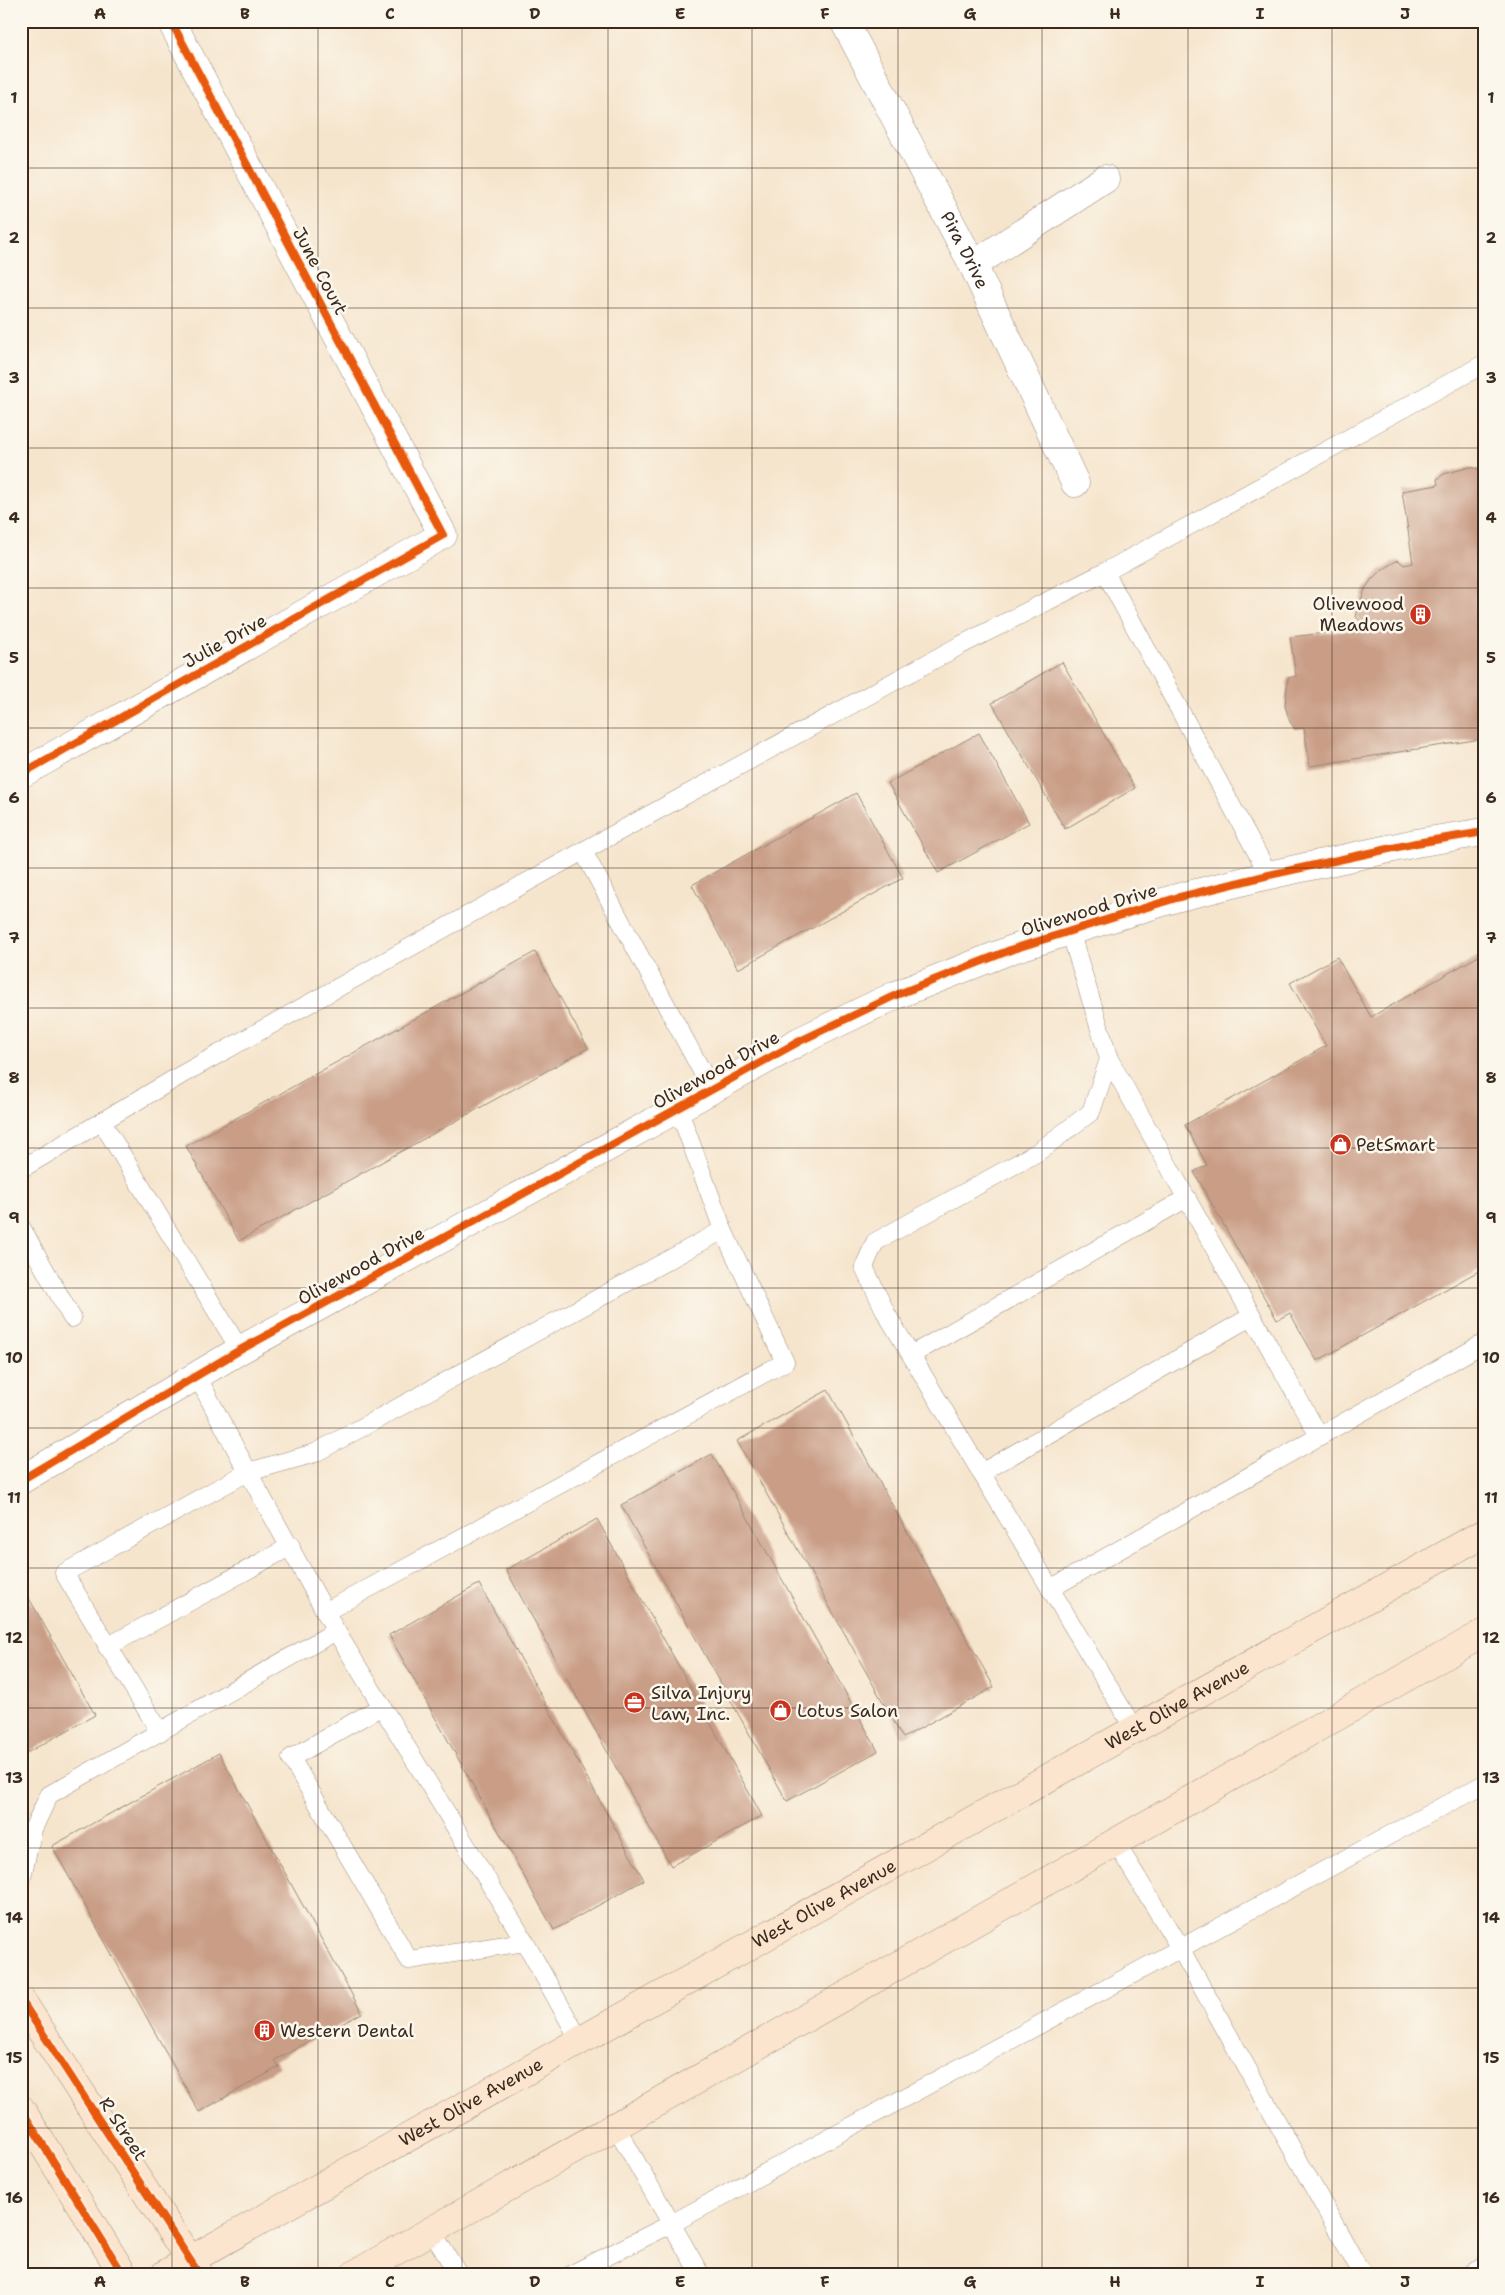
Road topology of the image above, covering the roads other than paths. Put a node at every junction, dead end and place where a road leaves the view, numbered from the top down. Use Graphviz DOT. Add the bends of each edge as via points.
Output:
graph roads {
  1 [pos="171,21"];
  2 [pos="844,21"];
  3 [pos="1105,179"];
  4 [pos="973,265"];
  5 [pos="1484,364"];
  6 [pos="1075,483"];
  7 [pos="443,535"];
  8 [pos="1105,572"];
  9 [pos="21,774"];
  10 [pos="1484,832"];
  11 [pos="583,851"];
  12 [pos="1270,875"];
  13 [pos="1070,931"];
  14 [pos="1109,1059"];
  15 [pos="712,1090"];
  16 [pos="678,1108"];
  17 [pos="102,1122"];
  18 [pos="21,1169"];
  19 [pos="1187,1198"];
  20 [pos="21,1227"];
  21 [pos="723,1230"];
  22 [pos="1252,1316"];
  23 [pos="72,1318"];
  24 [pos="1484,1343"];
  25 [pos="240,1350"];
  26 [pos="912,1355"];
  27 [pos="197,1376"];
  28 [pos="1319,1436"];
  29 [pos="248,1472"];
  30 [pos="981,1473"];
  31 [pos="21,1480"];
  32 [pos="1484,1532"];
  33 [pos="291,1546"];
  34 [pos="1050,1589"];
  35 [pos="325,1612"];
  36 [pos="336,1631"];
  37 [pos="1484,1634"];
  38 [pos="107,1647"];
  39 [pos="382,1706"];
  40 [pos="1134,1729"];
  41 [pos="160,1732"];
  42 [pos="1484,1784"];
  43 [pos="1116,1843"];
  44 [pos="21,1881"];
  45 [pos="526,1942"];
  46 [pos="1180,1948"];
  47 [pos="21,2000"];
  48 [pos="580,2041"];
  49 [pos="21,2108"];
  50 [pos="615,2126"];
  51 [pos="671,2224"];
  52 [pos="431,2230"];
  53 [pos="1484,2266"];
  54 [pos="194,2267"];
  55 [pos="602,2267"];
  56 [pos="123,2274"];
  57 [pos="166,2274"];
  58 [pos="355,2274"];
  59 [pos="458,2274"];
  60 [pos="572,2274"];
  61 [pos="700,2274"];
  62 [pos="1362,2274"];
  63 [pos="1469,2274"];
  1 -- 7 [label="street, June Court"];
  2 -- 4 [label="street, Pira Drive"];
  3 -- 4 [label="street"];
  4 -- 6 [label="street, Pira Drive"];
  5 -- 8 [label="lane"];
  7 -- 9 [label="street, Julie Drive"];
  8 -- 11 [label="lane" via="959,646"];
  8 -- 12 [label="lane"];
  10 -- 12 [label="street, Olivewood Drive" via="1416,843"];
  11 -- 15 [label="lane"];
  11 -- 17 [label="lane"];
  12 -- 13 [label="street, Olivewood Drive" via="1176,898"];
  13 -- 14 [label="lane"];
  13 -- 15 [label="street, Olivewood Drive" via="896,995 800,1041"];
  14 -- 19 [label="lane"];
  14 -- 26 [label="lane" via="1091,1112 1038,1152 875,1242 864,1267 886,1313"];
  15 -- 16 [label="street, Olivewood Drive"];
  16 -- 21 [label="lane"];
  16 -- 25 [label="street, Olivewood Drive"];
  17 -- 18 [label="lane"];
  17 -- 25 [label="lane"];
  19 -- 22 [label="lane"];
  19 -- 26 [label="lane"];
  20 -- 23 [label="lane"];
  21 -- 29 [label="lane" via="315,1453"];
  21 -- 35 [label="lane" via="785,1362"];
  22 -- 28 [label="lane"];
  22 -- 30 [label="lane"];
  24 -- 28 [label="lane"];
  25 -- 27 [label="street, Olivewood Drive"];
  26 -- 30 [label="lane"];
  27 -- 29 [label="lane"];
  27 -- 31 [label="street, Olivewood Drive"];
  28 -- 34 [label="lane"];
  29 -- 33 [label="lane"];
  29 -- 38 [label="lane" via="64,1573"];
  30 -- 34 [label="lane"];
  32 -- 40 [label="main road, West Olive Avenue"];
  33 -- 35 [label="lane"];
  33 -- 38 [label="lane"];
  34 -- 40 [label="lane"];
  35 -- 36 [label="lane"];
  36 -- 39 [label="lane"];
  36 -- 41 [label="lane"];
  37 -- 43 [label="main road"];
  38 -- 41 [label="lane"];
  39 -- 45 [label="lane"];
  39 -- 45 [label="lane" via="291,1758 409,1960"];
  40 -- 48 [label="main road, West Olive Avenue"];
  41 -- 44 [label="lane" via="49,1795 33,1829"];
  42 -- 46 [label="lane"];
  43 -- 46 [label="lane"];
  43 -- 50 [label="main road"];
  45 -- 48 [label="lane"];
  46 -- 51 [label="lane"];
  46 -- 62 [label="lane"];
  47 -- 54 [label="main road, R Street"];
  48 -- 54 [label="main road, West Olive Avenue"];
  49 -- 56 [label="main road"];
  50 -- 51 [label="lane"];
  50 -- 52 [label="main road"];
  51 -- 55 [label="lane"];
  51 -- 61 [label="lane"];
  52 -- 58 [label="main road"];
  52 -- 59 [label="lane"];
  53 -- 63 [label="lane"];
  54 -- 57 [label="main road, West Olive Avenue"];
  55 -- 60 [label="lane"];
}
